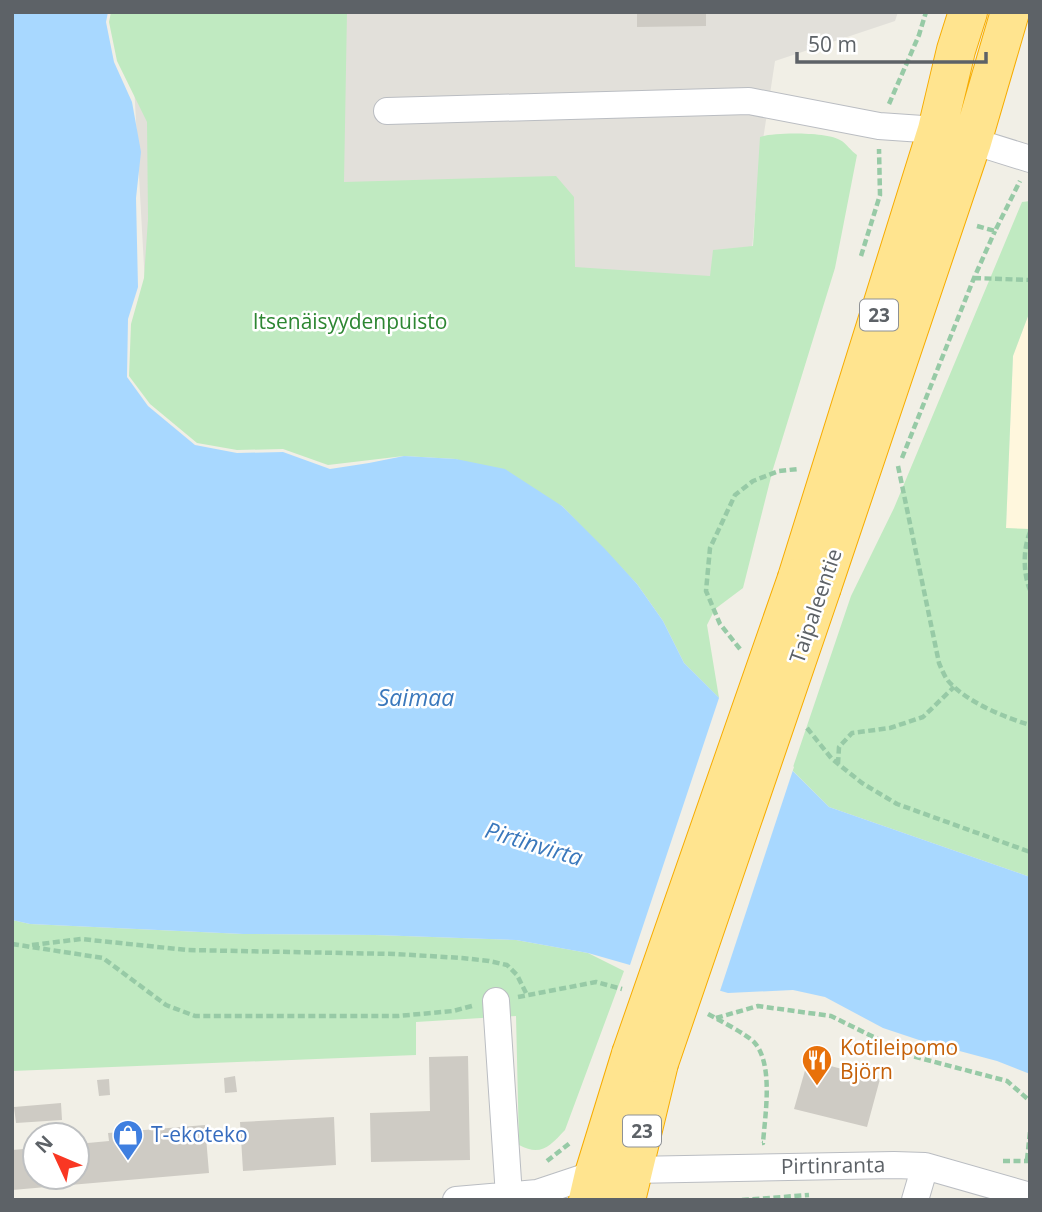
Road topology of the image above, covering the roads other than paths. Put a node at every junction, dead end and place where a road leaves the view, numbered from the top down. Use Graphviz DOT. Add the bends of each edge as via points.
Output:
graph roads {
  1 [pos="968,12"];
  2 [pos="1010,12"];
  3 [pos="387,111"];
  4 [pos="955,136"];
  5 [pos="1030,159"];
  6 [pos="486,1003"];
  7 [pos="645,1058"];
  8 [pos="925,1166"];
  9 [pos="508,1183"];
  10 [pos="629,1185"];
  11 [pos="591,1187"];
  12 [pos="1030,1196"];
  13 [pos="456,1200"];
  14 [pos="915,1200"];
  1 -- 4 [label="highway, Taipaleentie / 23" via="956,50"];
  2 -- 4 [label="highway, Taipaleentie / 23"];
  3 -- 4 [label="street" via="750,101"];
  4 -- 5 [label="street"];
  4 -- 7 [label="highway, Taipaleentie / 23, bridge" via="810,582"];
  6 -- 9 [label="street"];
  7 -- 10 [label="highway, Taipaleentie / 23"];
  7 -- 11 [label="highway, Taipaleentie / 23"];
  8 -- 10 [label="street, Pirtinranta" via="881,1165"];
  8 -- 12 [label="street, Pirtinranta"];
  8 -- 14 [label="street"];
  9 -- 11 [label="street, Pirtinranta" via="537,1194"];
  9 -- 13 [label="street, Pirtinranta"];
  10 -- 11 [label="street, Pirtinranta"];
}
